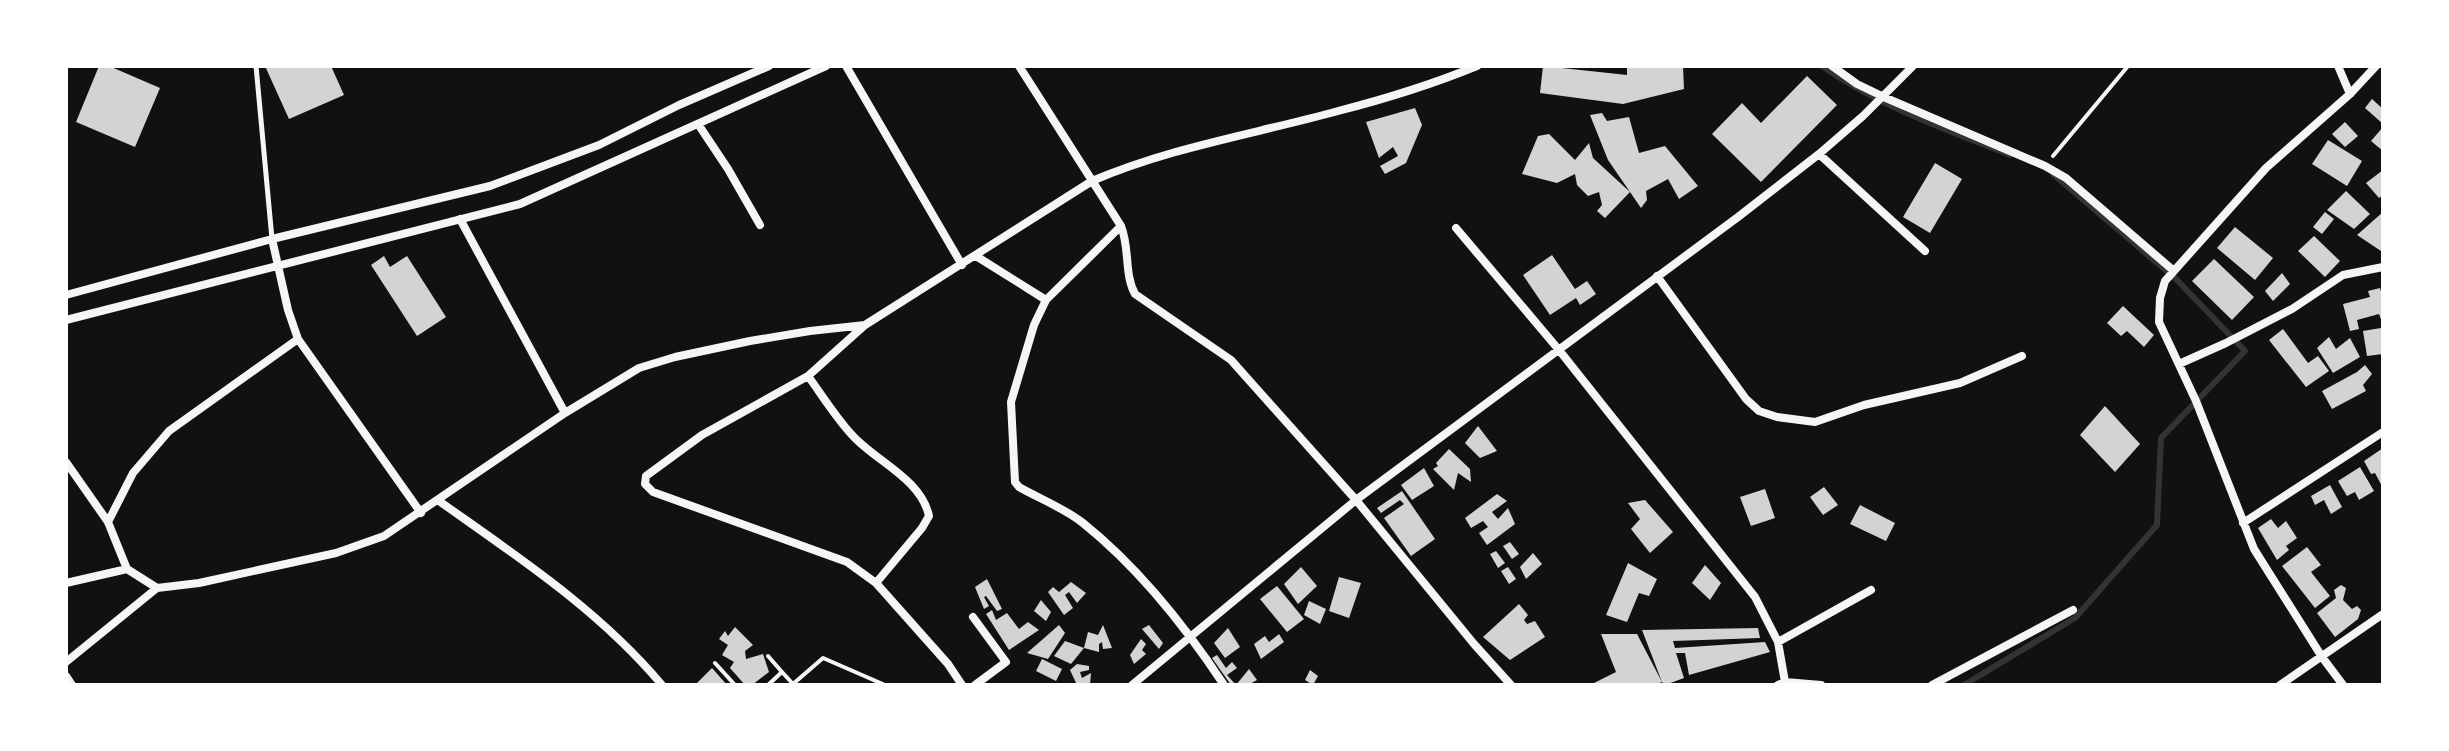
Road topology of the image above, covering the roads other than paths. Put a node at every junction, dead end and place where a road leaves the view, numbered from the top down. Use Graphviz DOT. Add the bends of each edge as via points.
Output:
graph roads {
  1 [pos="256,66"];
  2 [pos="769,66"];
  3 [pos="826,66"];
  4 [pos="846,66"];
  5 [pos="1019,66"];
  6 [pos="1477,66"];
  7 [pos="1832,66"];
  8 [pos="1913,66"];
  9 [pos="2338,66"];
  10 [pos="2376,66"];
  11 [pos="2350,94"];
  12 [pos="698,124"];
  13 [pos="1819,154"];
  14 [pos="1092,181"];
  15 [pos="460,219"];
  16 [pos="760,225"];
  17 [pos="1121,226"];
  18 [pos="1456,228"];
  19 [pos="272,239"];
  20 [pos="1925,251"];
  21 [pos="976,256"];
  22 [pos="277,264"];
  23 [pos="962,265"];
  24 [pos="2383,267"];
  25 [pos="2174,271"];
  26 [pos="1657,276"];
  27 [pos="66,295"];
  28 [pos="1046,300"];
  29 [pos="66,320"];
  30 [pos="865,325"];
  31 [pos="298,339"];
  32 [pos="1559,350"];
  33 [pos="2022,356"];
  34 [pos="2179,364"];
  35 [pos="808,376"];
  36 [pos="565,413"];
  37 [pos="2383,432"];
  38 [pos="66,462"];
  39 [pos="1356,500"];
  40 [pos="439,501"];
  41 [pos="421,513"];
  42 [pos="108,522"];
  43 [pos="2243,523"];
  44 [pos="127,569"];
  45 [pos="66,583"];
  46 [pos="876,583"];
  47 [pos="157,588"];
  48 [pos="1871,590"];
  49 [pos="2073,610"];
  50 [pos="2383,614"];
  51 [pos="973,617"];
  52 [pos="1192,636"];
  53 [pos="1778,642"];
  54 [pos="2322,657"];
  55 [pos="66,662"];
  56 [pos="66,676"];
  57 [pos="659,684"];
  58 [pos="1782,684"];
  59 [pos="72,685"];
  60 [pos="962,685"];
  61 [pos="975,685"];
  62 [pos="1132,685"];
  63 [pos="1224,685"];
  64 [pos="1511,685"];
  65 [pos="1821,685"];
  66 [pos="1932,685"];
  67 [pos="2280,685"];
  68 [pos="2343,685"];
  1 -- 19 [label="lane"];
  2 -- 19 [label="street" via="529,173"];
  3 -- 12 [label="street"];
  4 -- 23 [label="street"];
  5 -- 14 [label="street"];
  6 -- 14 [label="street" via="1339,111 1171,152"];
  7 -- 25 [label="street" via="1886,98 2066,178"];
  8 -- 13 [label="street"];
  9 -- 11 [label="street"];
  10 -- 11 [label="street"];
  11 -- 25 [label="street" via="2266,168"];
  12 -- 15 [label="street" via="541,195"];
  12 -- 16 [label="street"];
  13 -- 20 [label="street"];
  13 -- 26 [label="street"];
  14 -- 17 [label="street"];
  14 -- 21 [label="street"];
  15 -- 22 [label="street"];
  15 -- 36 [label="street"];
  17 -- 28 [label="street"];
  17 -- 39 [label="street" via="1135,294 1231,360"];
  18 -- 32 [label="street"];
  19 -- 22 [label="street"];
  19 -- 27 [label="street"];
  21 -- 23 [label="street"];
  21 -- 28 [label="street"];
  22 -- 29 [label="street"];
  22 -- 31 [label="street"];
  23 -- 30 [label="street"];
  24 -- 34 [label="street" via="2343,275 2292,309"];
  25 -- 34 [label="street" via="2162,289 2159,322"];
  26 -- 32 [label="street"];
  26 -- 33 [label="street" via="1746,399 1777,417 1815,422 1960,383"];
  28 -- 52 [label="street" via="1011,402 1015,482 1082,522"];
  30 -- 35 [label="street"];
  30 -- 36 [label="street" via="675,357 639,368"];
  31 -- 41 [label="street"];
  31 -- 42 [label="street" via="169,431 133,473"];
  32 -- 39 [label="street"];
  32 -- 53 [label="street" via="1755,597"];
  34 -- 43 [label="street"];
  35 -- 46 [label="street" via="852,435 926,501 929,516 922,528"];
  35 -- 46 [label="street" via="702,435 646,476 645,484 653,492 847,562"];
  36 -- 40 [label="street"];
  37 -- 43 [label="street"];
  38 -- 42 [label="street"];
  39 -- 52 [label="street"];
  39 -- 64 [label="street"];
  40 -- 41 [label="street"];
  40 -- 57 [label="street" via="567,592"];
  41 -- 47 [label="street" via="384,536 336,553"];
  42 -- 44 [label="street"];
  43 -- 54 [label="street"];
  44 -- 45 [label="street"];
  44 -- 47 [label="street"];
  46 -- 60 [label="street"];
  47 -- 55 [label="street"];
  48 -- 53 [label="street"];
  49 -- 66 [label="street"];
  50 -- 54 [label="street"];
  51 -- 61 [label="street" via="1006,662"];
  52 -- 62 [label="street"];
  52 -- 63 [label="street"];
  53 -- 58 [label="street"];
  54 -- 67 [label="street"];
  54 -- 68 [label="street"];
  56 -- 59 [label="street"];
  58 -- 65 [label="street"];
}
